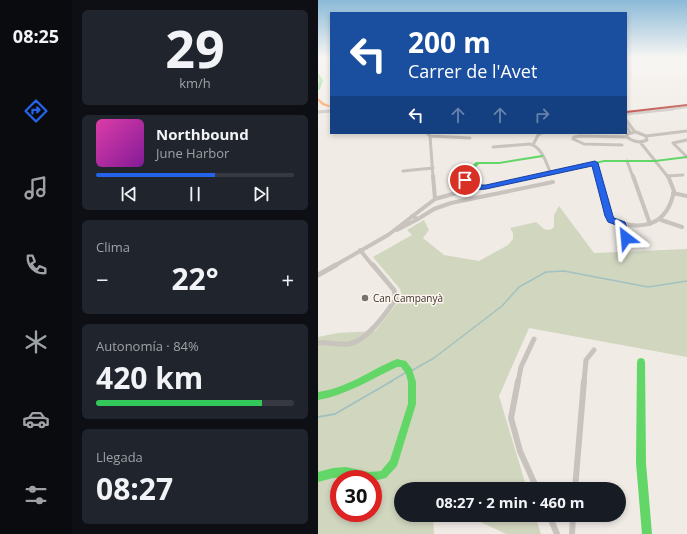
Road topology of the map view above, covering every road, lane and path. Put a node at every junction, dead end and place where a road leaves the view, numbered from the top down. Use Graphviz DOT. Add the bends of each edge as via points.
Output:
graph roads {
  1 [pos="687,106"];
  2 [pos="627,112"];
  3 [pos="627,121"];
  4 [pos="627,128"];
  5 [pos="687,131"];
  6 [pos="630,132"];
  7 [pos="635,132"];
  8 [pos="540,134"];
  9 [pos="430,136"];
  10 [pos="646,136"];
  11 [pos="627,137"];
  12 [pos="470,138"];
  13 [pos="687,140"];
  14 [pos="640,142"];
  15 [pos="533,144"];
  16 [pos="622,145"];
  17 [pos="493,147"];
  18 [pos="542,156"];
  19 [pos="686,158"];
  20 [pos="627,161"];
  21 [pos="655,161"];
  22 [pos="595,163"];
  23 [pos="433,168"];
  24 [pos="403,171"];
  25 [pos="551,174"];
  26 [pos="683,175"];
  27 [pos="667,176"];
  28 [pos="553,182"];
  29 [pos="456,193"];
  30 [pos="673,193"];
  31 [pos="687,196"];
  32 [pos="435,199"];
  33 [pos="412,216"];
  34 [pos="418,219"];
  35 [pos="661,220"];
  36 [pos="622,224"];
  37 [pos="650,224"];
  38 [pos="682,227"];
  39 [pos="388,234"];
  40 [pos="626,238"];
  41 [pos="360,250"];
  42 [pos="318,274"];
  43 [pos="534,339"];
  44 [pos="318,343"];
  45 [pos="594,350"];
  46 [pos="641,362"];
  47 [pos="318,396"];
  48 [pos="318,477"];
  49 [pos="534,482"];
  50 [pos="576,482"];
  51 [pos="552,522"];
  52 [pos="573,522"];
  53 [pos="557,534"];
  54 [pos="572,534"];
  55 [pos="647,534"];
  1 -- 2 [label="street"];
  3 -- 7 [label="street"];
  4 -- 6 [label="street"];
  5 -- 10 [label="street"];
  6 -- 7 [label="street"];
  6 -- 11 [label="street"];
  7 -- 10 [label="street"];
  8 -- 15 [label="street"];
  9 -- 12 [label="street"];
  9 -- 23 [label="street"];
  10 -- 14 [label="street" via="647,140"];
  11 -- 14 [label="street"];
  11 -- 16 [label="street" via="574,136 572,139 584,144"];
  13 -- 19 [label="street" via="673,144"];
  14 -- 21 [label="street"];
  15 -- 17 [label="street"];
  15 -- 18 [label="street"];
  18 -- 25 [label="street"];
  18 -- 25 [label="street" via="499,163 478,163 470,170 465,180 469,186 479,188"];
  19 -- 21 [label="street"];
  20 -- 21 [label="street"];
  20 -- 22 [label="street"];
  20 -- 37 [label="street"];
  21 -- 27 [label="street"];
  22 -- 25 [label="street"];
  22 -- 36 [label="street" via="609,216 611,220"];
  23 -- 24 [label="street"];
  23 -- 32 [label="street"];
  26 -- 27 [label="street"];
  27 -- 30 [label="street"];
  28 -- 34 [label="street" via="451,203 434,209"];
  29 -- 32 [label="street"];
  30 -- 31 [label="street"];
  30 -- 35 [label="street"];
  32 -- 33 [label="street"];
  33 -- 34 [label="street"];
  33 -- 39 [label="street"];
  34 -- 39 [label="street"];
  35 -- 37 [label="street"];
  35 -- 38 [label="street"];
  36 -- 37 [label="street"];
  36 -- 40 [label="street"];
  39 -- 41 [label="street"];
  41 -- 42 [label="street"];
  41 -- 44 [label="street" via="394,290 396,299 360,339 345,344"];
  43 -- 49 [label="street" via="521,367 511,418 520,451"];
  45 -- 50 [label="street" via="586,360"];
  46 -- 55 [label="street" via="641,463"];
  47 -- 48 [label="street" via="331,395 352,388 397,363 403,364 412,382 412,404 394,463 383,475 369,477 346,472"];
  51 -- 53 [label="street"];
  52 -- 54 [label="street"];
}
